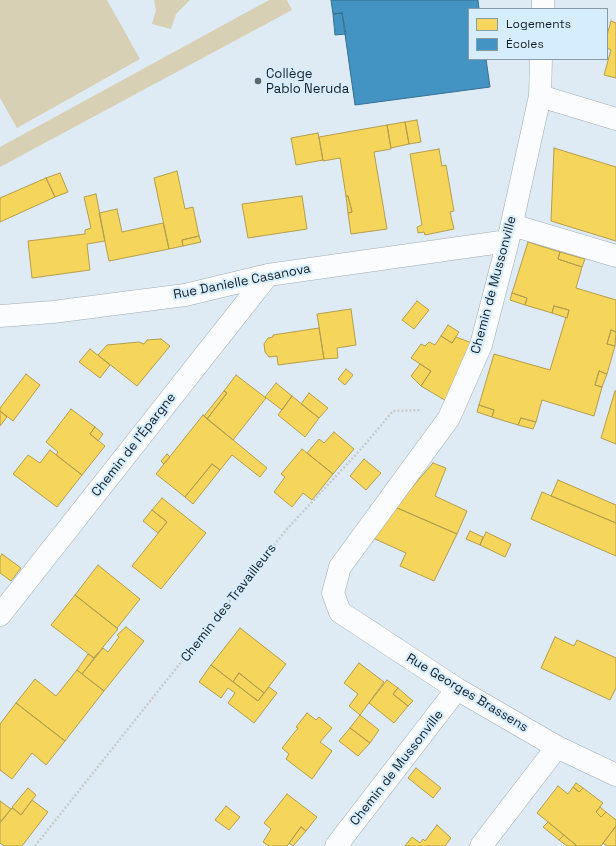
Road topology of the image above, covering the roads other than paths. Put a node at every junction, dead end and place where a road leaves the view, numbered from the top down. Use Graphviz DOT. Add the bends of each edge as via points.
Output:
graph roads {
  1 [pos="541,60"];
  2 [pos="540,96"];
  3 [pos="616,119"];
  4 [pos="510,233"];
  5 [pos="616,256"];
  6 [pos="268,275"];
  7 [pos="0,316"];
  8 [pos="333,593"];
  9 [pos="0,615"];
  10 [pos="457,689"];
  11 [pos="557,747"];
  12 [pos="616,775"];
  13 [pos="336,846"];
  14 [pos="480,846"];
  1 -- 2 [label="street, Chemin de Mussonville"];
  2 -- 3 [label="street"];
  2 -- 4 [label="street, Chemin de Mussonville"];
  4 -- 5 [label="street"];
  4 -- 6 [label="street, Rue Danielle Casanova"];
  4 -- 8 [label="street, Chemin de Mussonville" via="481,345 449,418 340,567"];
  6 -- 7 [label="street, Rue Danielle Casanova" via="185,295 53,312"];
  6 -- 9 [label="street, Chemin de l'Épargne"];
  8 -- 10 [label="street, Rue Georges Brassens" via="340,612"];
  10 -- 11 [label="street, Rue Georges Brassens"];
  10 -- 13 [label="street, Chemin de Mussonville"];
  11 -- 12 [label="street, Rue Georges Brassens"];
  11 -- 14 [label="street"];
}
